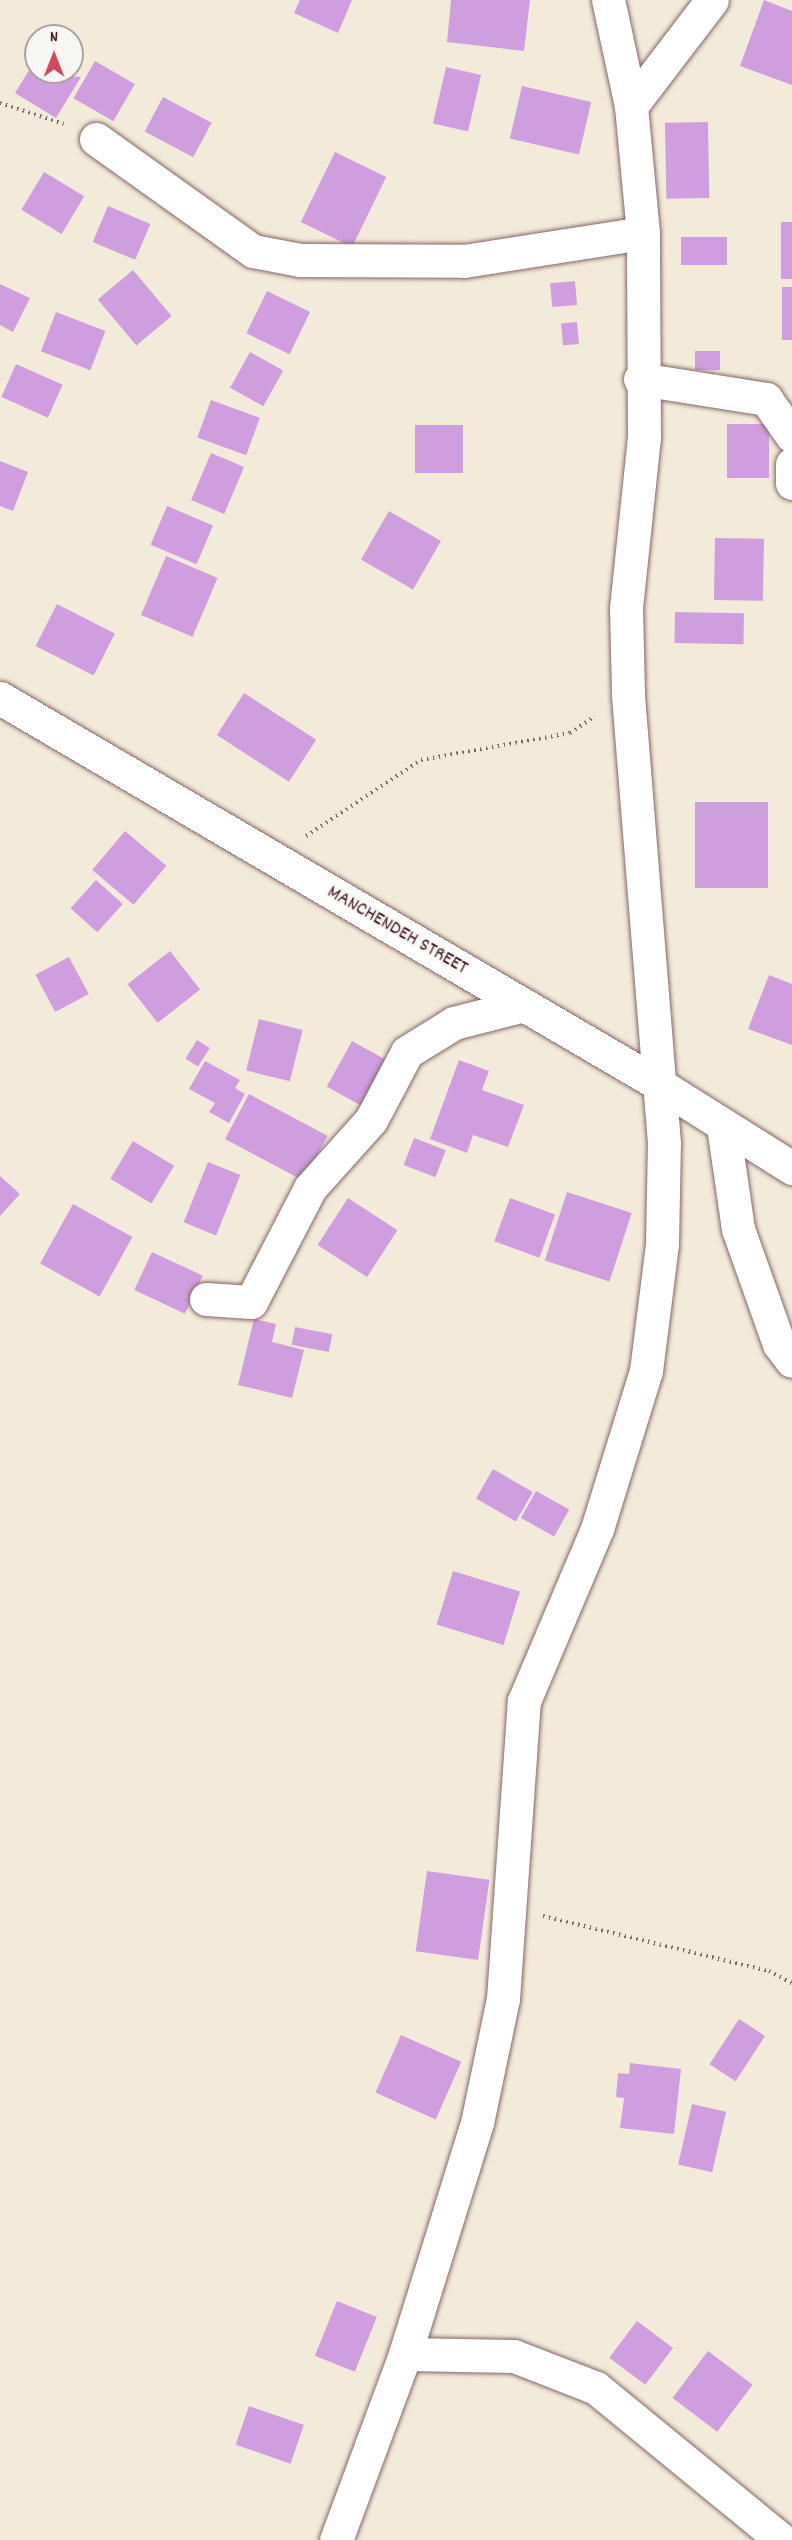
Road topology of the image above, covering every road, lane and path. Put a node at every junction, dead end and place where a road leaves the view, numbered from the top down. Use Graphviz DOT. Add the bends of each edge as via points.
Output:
graph roads {
  1 [pos="608,0"];
  2 [pos="712,0"];
  3 [pos="0,103"];
  4 [pos="631,106"];
  5 [pos="96,139"];
  6 [pos="643,233"];
  7 [pos="640,379"];
  8 [pos="792,436"];
  9 [pos="792,464"];
  10 [pos="792,483"];
  11 [pos="628,694"];
  12 [pos="0,698"];
  13 [pos="273,858"];
  14 [pos="524,1005"];
  15 [pos="657,1083"];
  16 [pos="723,1126"];
  17 [pos="792,1168"];
  18 [pos="206,1299"];
  19 [pos="792,1361"];
  20 [pos="508,1906"];
  21 [pos="792,1983"];
  22 [pos="405,2354"];
  23 [pos="336,2540"];
  24 [pos="782,2540"];
  1 -- 4 [label="street"];
  2 -- 4 [label="street"];
  3 -- 5 [label="path"];
  4 -- 6 [label="street"];
  5 -- 6 [label="street" via="253,251 300,260 464,261"];
  6 -- 7 [label="street"];
  7 -- 8 [label="street" via="766,399"];
  7 -- 11 [label="street" via="644,438 626,608"];
  9 -- 10 [label="street"];
  11 -- 13 [label="path" via="570,733 422,760"];
  11 -- 15 [label="street"];
  12 -- 13 [label="street, MANCHENDEH STREET"];
  13 -- 14 [label="street, MANCHENDEH STREET"];
  14 -- 15 [label="street, MANCHENDEH STREET"];
  14 -- 18 [label="street" via="454,1023 406,1052 371,1120 310,1188 250,1302"];
  15 -- 16 [label="street, MANCHENDEH STREET"];
  15 -- 20 [label="street" via="664,1143 662,1244 646,1371 597,1528 524,1701"];
  16 -- 17 [label="street, MANCHENDEH STREET"];
  16 -- 19 [label="street" via="738,1229 779,1344"];
  20 -- 21 [label="path" via="769,1971"];
  20 -- 22 [label="street" via="503,1999 477,2123"];
  22 -- 23 [label="street"];
  22 -- 24 [label="street" via="514,2356 596,2388"];
}
